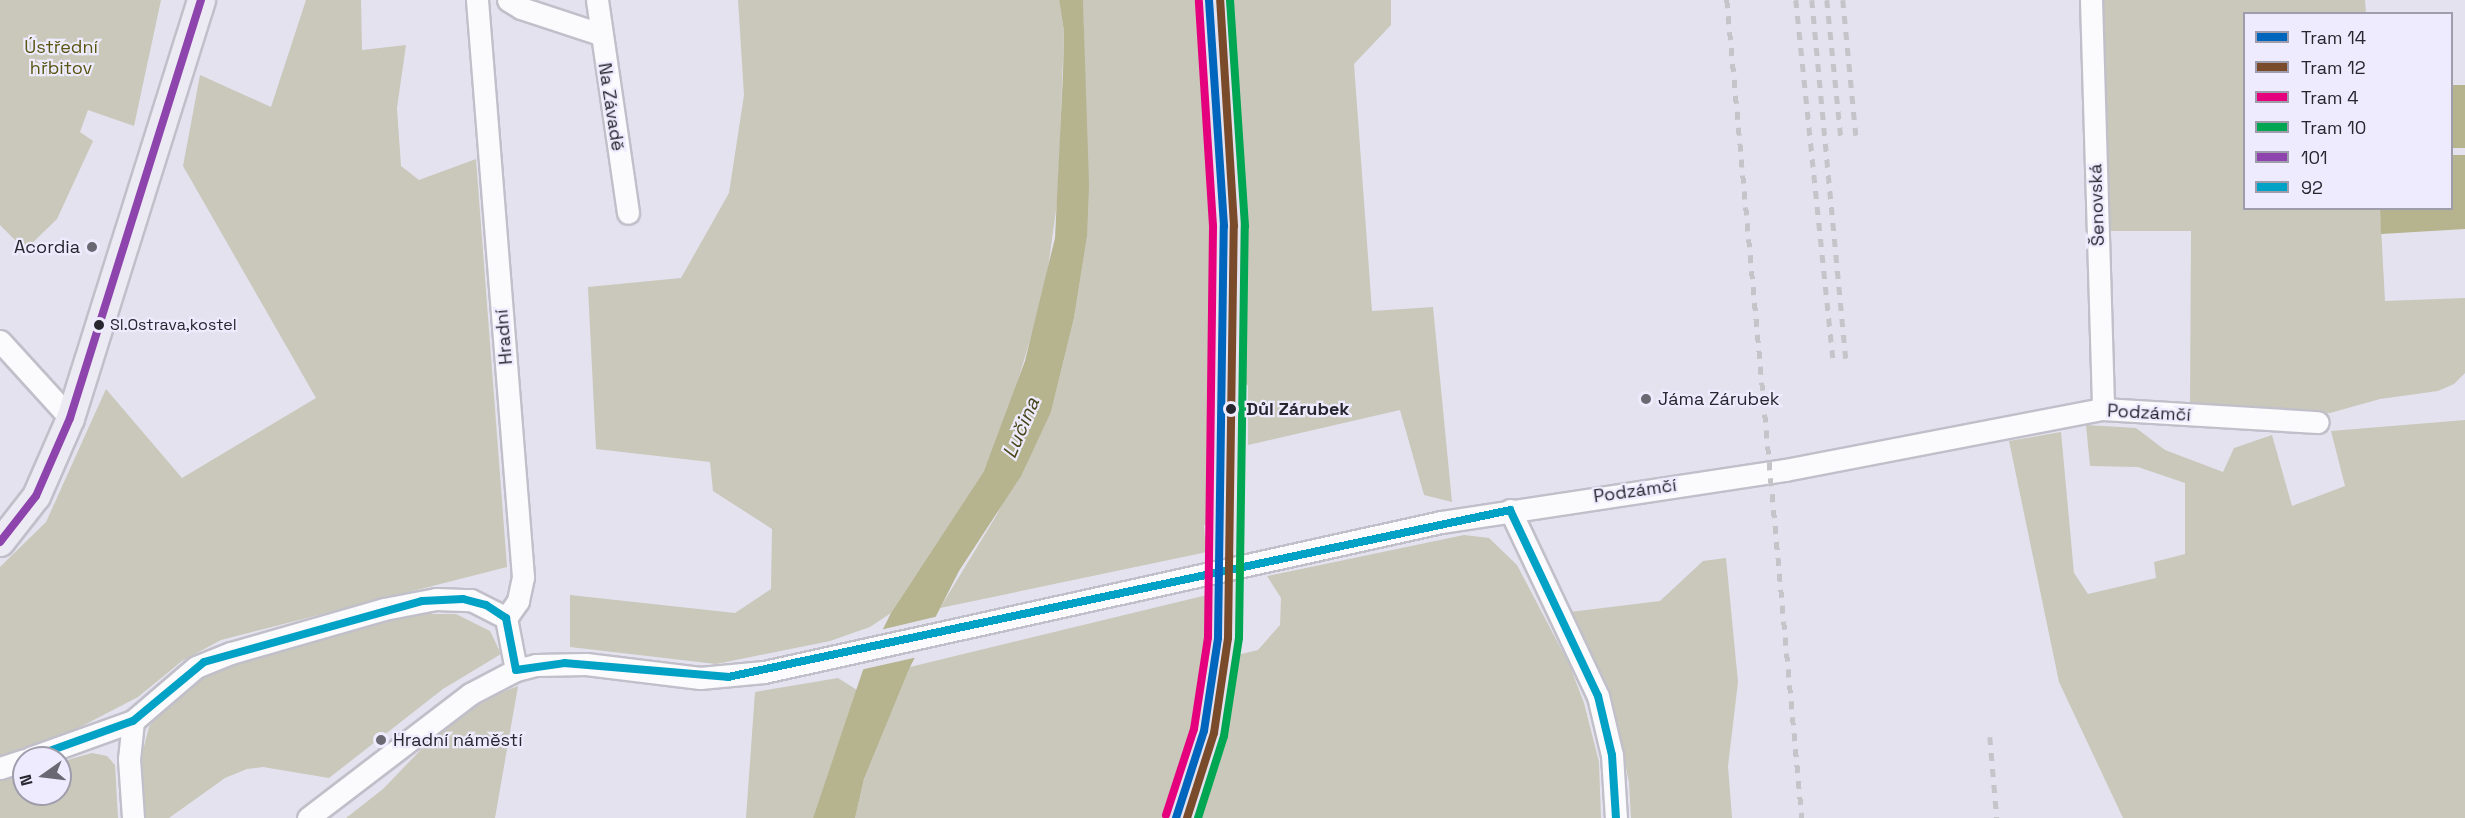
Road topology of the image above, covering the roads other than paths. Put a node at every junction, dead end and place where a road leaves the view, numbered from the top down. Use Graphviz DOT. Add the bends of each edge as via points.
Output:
graph roads {
  1 [pos="201,0"];
  2 [pos="477,0"];
  3 [pos="508,0"];
  4 [pos="597,0"];
  5 [pos="2091,0"];
  6 [pos="600,34"];
  7 [pos="628,213"];
  8 [pos="0,341"];
  9 [pos="2103,410"];
  10 [pos="70,418"];
  11 [pos="2318,422"];
  12 [pos="1510,510"];
  13 [pos="0,542"];
  14 [pos="506,618"];
  15 [pos="516,670"];
  16 [pos="133,721"];
  17 [pos="63,746"];
  18 [pos="133,818"];
  19 [pos="308,818"];
  20 [pos="1616,818"];
  1 -- 10 [label="main road"];
  2 -- 14 [label="street, Hradní" via="523,577 518,601"];
  3 -- 6 [label="street"];
  4 -- 6 [label="street, Na Závadě"];
  5 -- 9 [label="street, Šenovská"];
  6 -- 7 [label="street, Na Závadě"];
  8 -- 10 [label="street"];
  9 -- 11 [label="street, Podzámčí"];
  9 -- 12 [label="street, Podzámčí" via="1785,470"];
  10 -- 13 [label="main road" via="36,496"];
  12 -- 15 [label="street, Podzámčí" via="834,657 714,678 565,663"];
  12 -- 20 [label="street" via="1600,703 1612,755"];
  14 -- 15 [label="street"];
  14 -- 16 [label="street" via="486,605 463,599 436,599 384,609 204,662"];
  15 -- 19 [label="street" via="470,694"];
  16 -- 17 [label="street"];
  16 -- 18 [label="street" via="129,759"];
}
